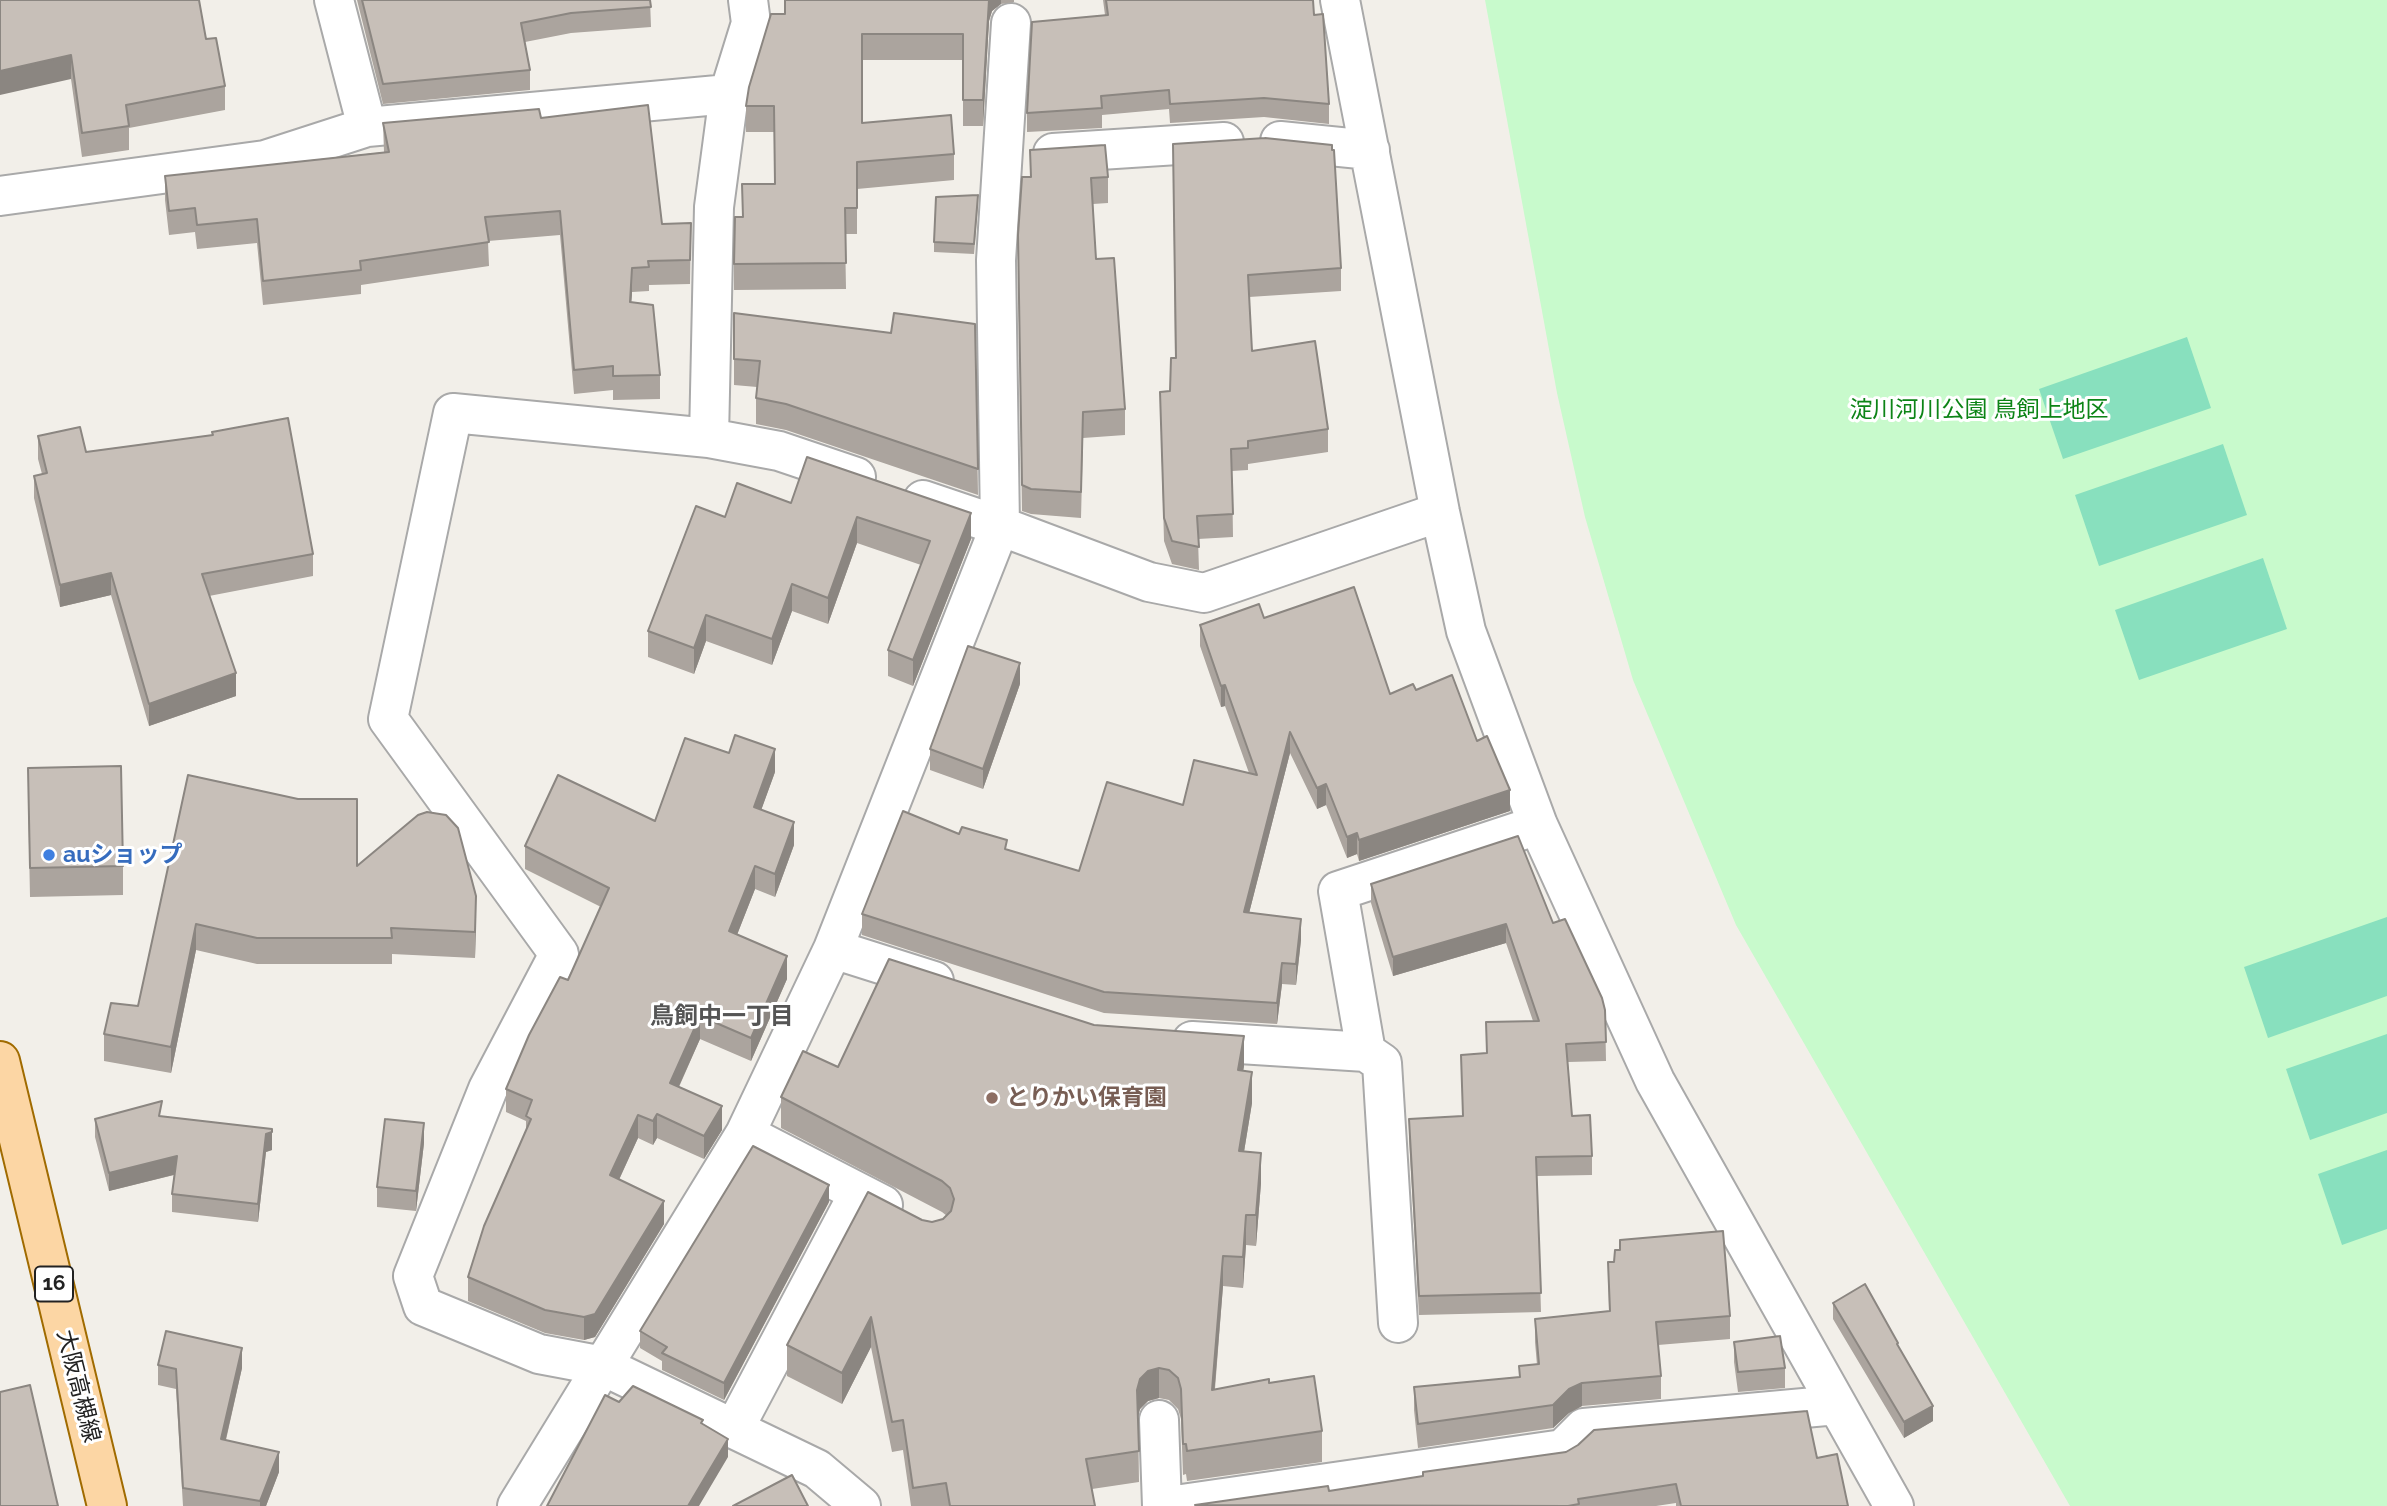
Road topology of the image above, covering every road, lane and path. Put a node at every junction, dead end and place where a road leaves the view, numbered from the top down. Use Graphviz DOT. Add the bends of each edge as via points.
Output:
graph roads {
  1 [pos="334,0"];
  2 [pos="748,0"];
  3 [pos="1340,0"];
  4 [pos="1011,23"];
  5 [pos="729,94"];
  6 [pos="367,127"];
  7 [pos="1370,150"];
  8 [pos="1002,156"];
  9 [pos="0,196"];
  10 [pos="709,438"];
  11 [pos="1440,512"];
  12 [pos="1000,526"];
  13 [pos="1538,825"];
  14 [pos="832,949"];
  15 [pos="964,991"];
  16 [pos="1153,1038"];
  17 [pos="1366,1052"];
  18 [pos="0,1061"];
  19 [pos="745,1134"];
  20 [pos="859,1193"];
  21 [pos="908,1218"];
  22 [pos="1398,1323"];
  23 [pos="603,1366"];
  24 [pos="1837,1405"];
  25 [pos="1159,1420"];
  26 [pos="734,1429"];
  27 [pos="107,1506"];
  28 [pos="517,1506"];
  29 [pos="862,1506"];
  30 [pos="1162,1506"];
  31 [pos="1168,1506"];
  32 [pos="1894,1506"];
  1 -- 6 [label="street"];
  2 -- 5 [label="street" via="751,23"];
  3 -- 7 [label="street"];
  4 -- 8 [label="street"];
  5 -- 6 [label="street"];
  5 -- 10 [label="street" via="715,207"];
  6 -- 9 [label="street" via="265,160"];
  7 -- 8 [label="street" via="1265,139"];
  7 -- 11 [label="street"];
  8 -- 12 [label="street" via="996,260"];
  10 -- 12 [label="street" via="779,451"];
  10 -- 23 [label="street" via="453,414 388,719 559,954 488,1089 413,1276 423,1306 539,1354"];
  11 -- 12 [label="street" via="1204,593 1149,582"];
  11 -- 13 [label="street" via="1466,631"];
  12 -- 14 [label="street"];
  13 -- 17 [label="street" via="1338,891"];
  13 -- 24 [label="street" via="1655,1081"];
  14 -- 15 [label="street"];
  14 -- 19 [label="street"];
  16 -- 17 [label="street"];
  17 -- 22 [label="street" via="1382,1063"];
  18 -- 27 [label="main road, 大阪高槻線 / 16"];
  19 -- 20 [label="street"];
  19 -- 23 [label="street"];
  20 -- 21 [label="street"];
  20 -- 26 [label="street"];
  23 -- 26 [label="street"];
  23 -- 28 [label="street"];
  24 -- 31 [label="street" via="1584,1428 1563,1449"];
  24 -- 32 [label="street"];
  25 -- 30 [label="street"];
  26 -- 29 [label="street" via="817,1469"];
}
